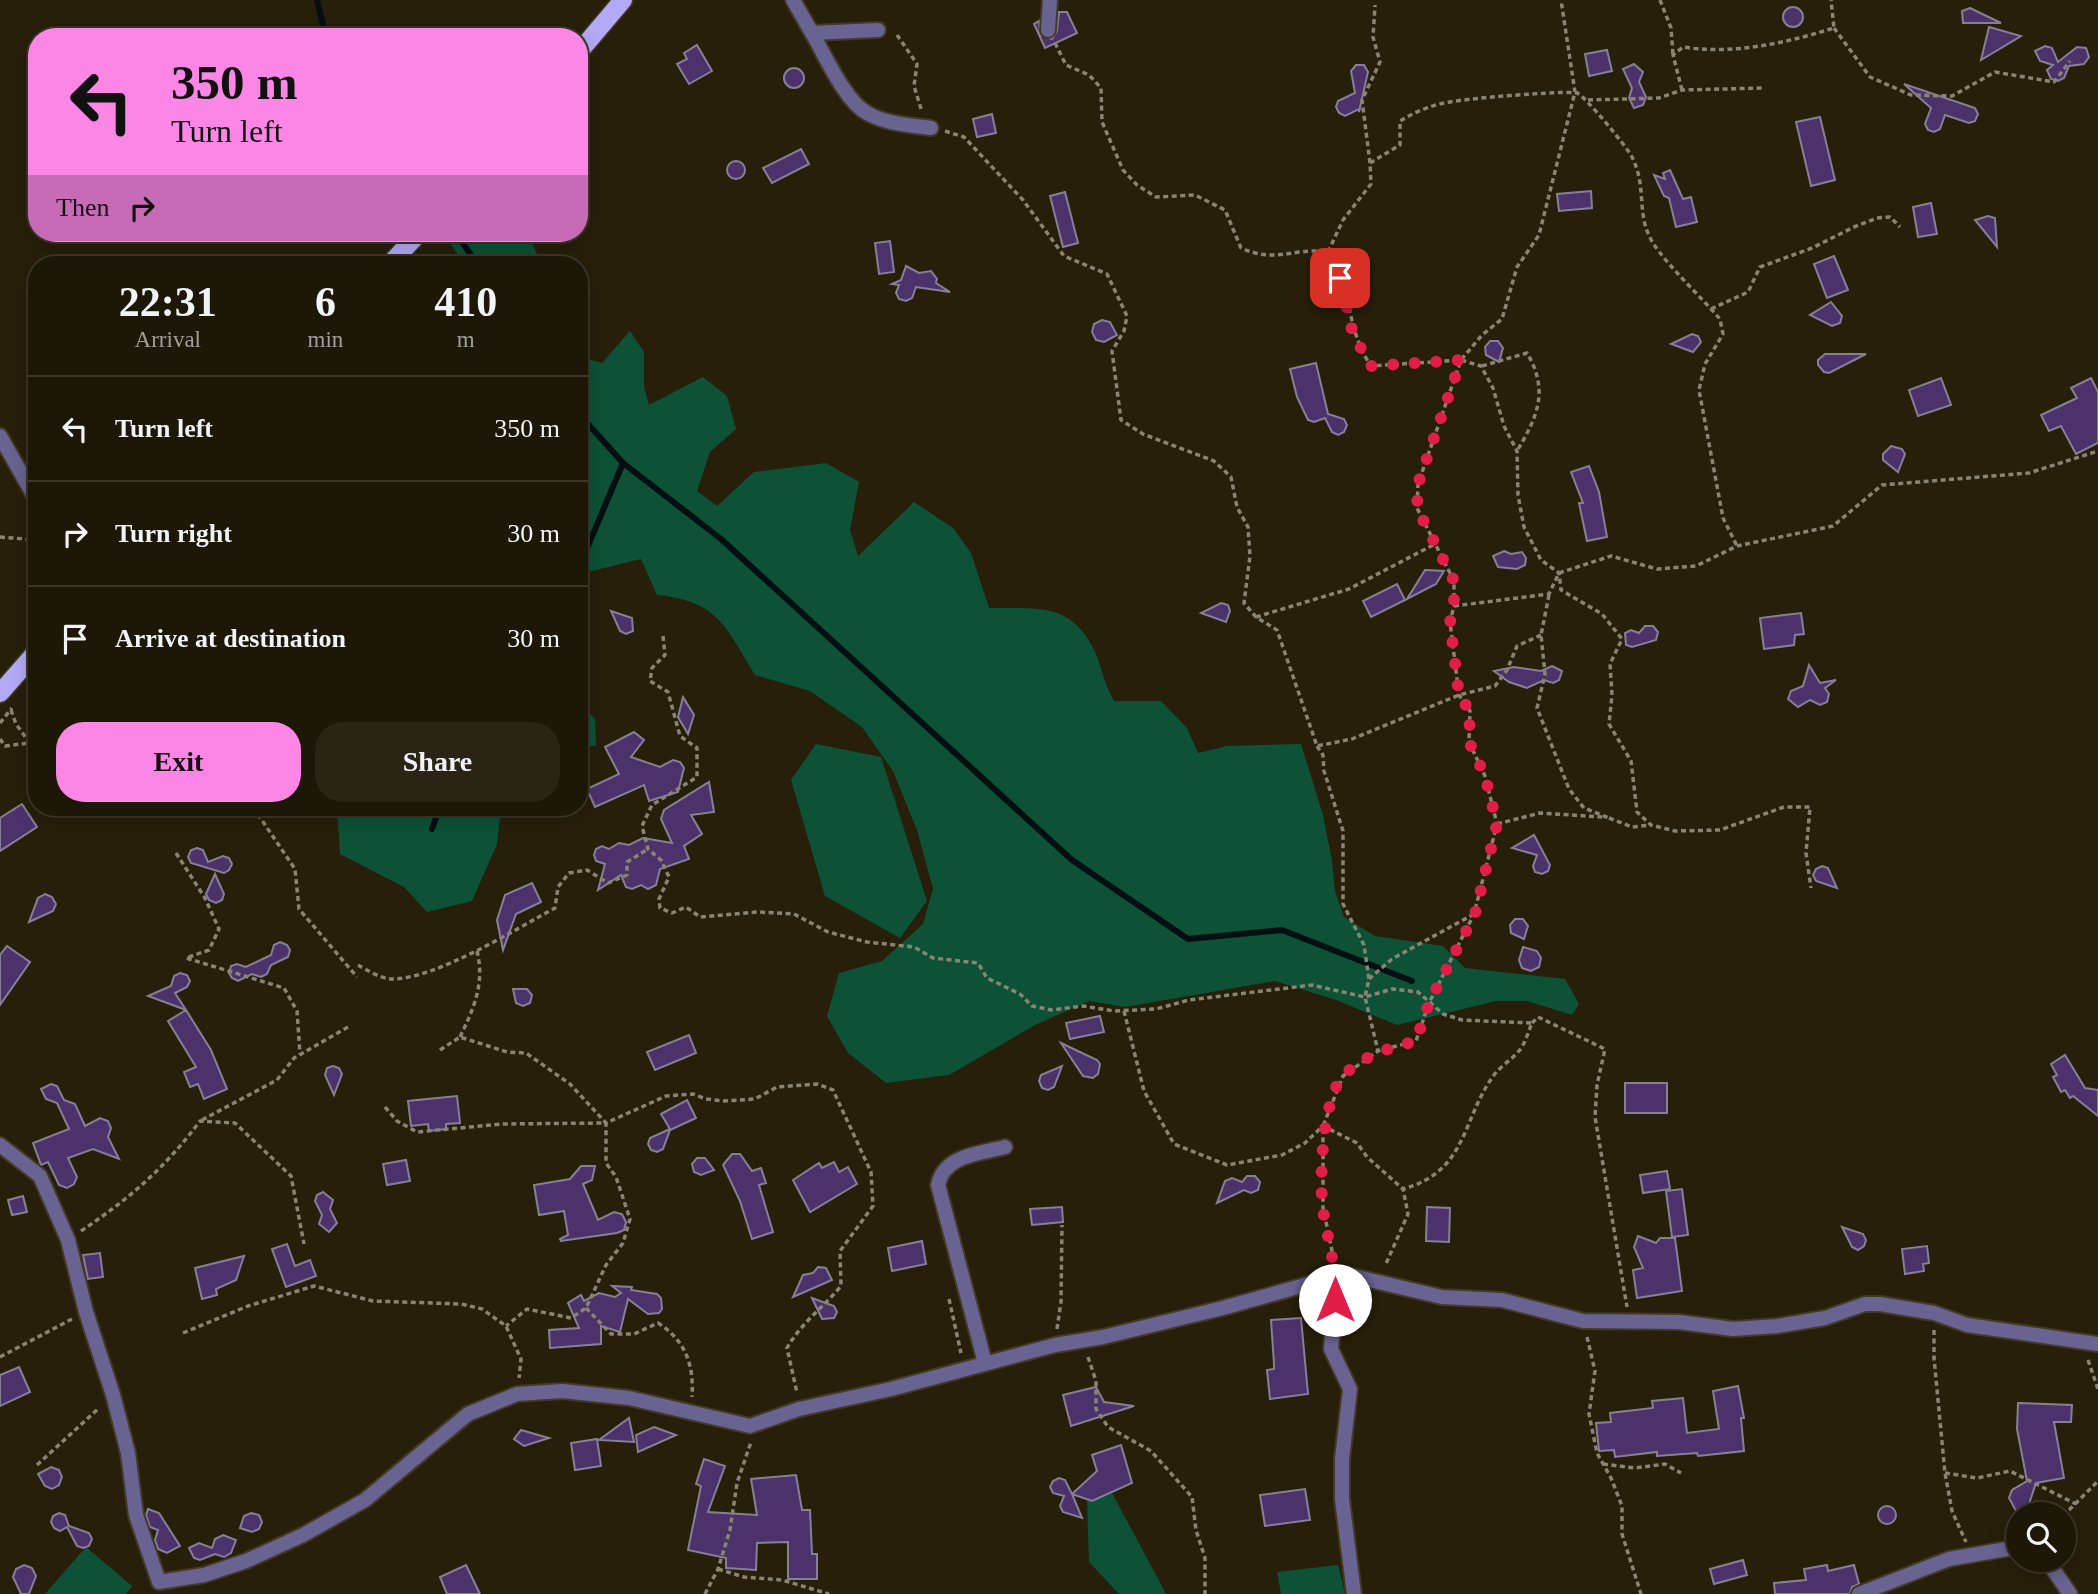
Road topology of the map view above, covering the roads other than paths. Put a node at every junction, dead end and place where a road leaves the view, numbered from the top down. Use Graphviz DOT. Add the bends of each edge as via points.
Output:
graph roads {
  1 [pos="624,0"];
  2 [pos="793,0"];
  3 [pos="1050,0"];
  4 [pos="878,30"];
  5 [pos="1048,30"];
  6 [pos="812,33"];
  7 [pos="588,42"];
  8 [pos="931,128"];
  9 [pos="411,242"];
  10 [pos="397,256"];
  11 [pos="0,436"];
  12 [pos="28,485"];
  13 [pos="28,661"];
  14 [pos="0,693"];
  15 [pos="0,1145"];
  16 [pos="1005,1147"];
  17 [pos="1337,1276"];
  18 [pos="2091,1344"];
  19 [pos="985,1363"];
  20 [pos="2006,1549"];
  21 [pos="2055,1572"];
  22 [pos="1354,1594"];
  23 [pos="1859,1594"];
  24 [pos="2070,1594"];
  1 -- 7 [label="main road"];
  2 -- 6 [label="street"];
  3 -- 5 [label="street"];
  4 -- 6 [label="street"];
  6 -- 8 [label="street" via="864,112"];
  9 -- 10 [label="main road"];
  11 -- 12 [label="street"];
  13 -- 14 [label="main road"];
  15 -- 19 [label="street" via="40,1175 68,1240 128,1453 136,1515 159,1582 204,1575 247,1561 303,1535 365,1500 468,1414 517,1394 562,1391 629,1398 750,1426 799,1409"];
  16 -- 19 [label="street" via="953,1161 940,1174 937,1185"];
  17 -- 18 [label="street" via="1365,1278 1442,1297 1502,1300 1583,1321 1679,1322 1732,1329 1825,1318 1865,1304"];
  17 -- 19 [label="street" via="1143,1328"];
  17 -- 22 [label="street" via="1331,1349 1350,1390 1342,1499"];
  20 -- 23 [label="street" via="1949,1559"];
  21 -- 24 [label="street"];
}
